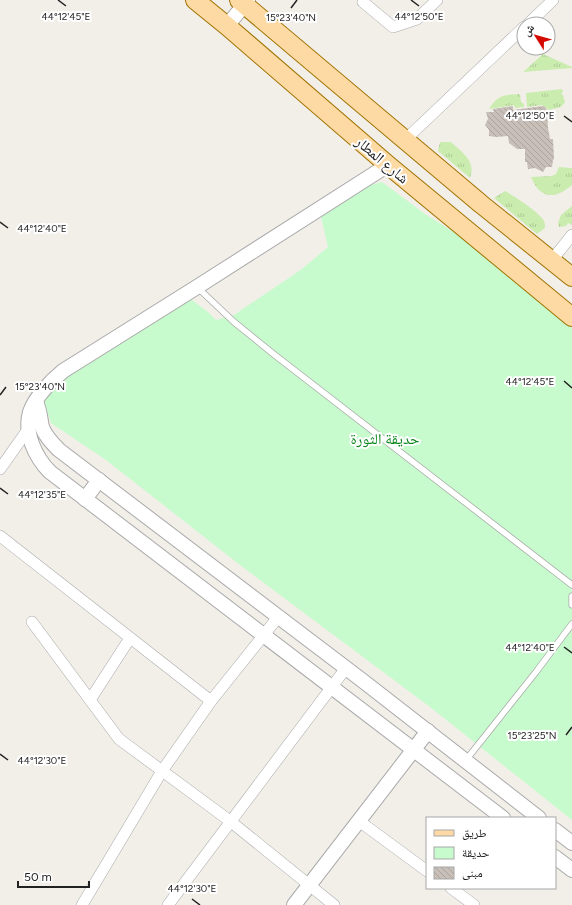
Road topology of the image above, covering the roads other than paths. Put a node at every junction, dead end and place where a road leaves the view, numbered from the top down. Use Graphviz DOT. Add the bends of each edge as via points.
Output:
graph roads {
  1 [pos="364,0"];
  2 [pos="437,0"];
  3 [pos="553,0"];
  4 [pos="243,1"];
  5 [pos="206,3"];
  6 [pos="536,16"];
  7 [pos="227,26"];
  8 [pos="516,35"];
  9 [pos="405,140"];
  10 [pos="388,165"];
  11 [pos="572,235"];
  12 [pos="552,260"];
  13 [pos="572,276"];
  14 [pos="197,287"];
  15 [pos="572,317"];
  16 [pos="36,402"];
  17 [pos="30,433"];
  18 [pos="45,433"];
  19 [pos="0,469"];
  20 [pos="99,480"];
  21 [pos="85,499"];
  22 [pos="0,536"];
  23 [pos="572,585"];
  24 [pos="572,596"];
  25 [pos="572,605"];
  26 [pos="279,616"];
  27 [pos="32,622"];
  28 [pos="572,624"];
  29 [pos="263,635"];
  30 [pos="130,638"];
  31 [pos="346,668"];
  32 [pos="331,687"];
  33 [pos="90,700"];
  34 [pos="211,701"];
  35 [pos="428,731"];
  36 [pos="414,750"];
  37 [pos="466,761"];
  38 [pos="162,771"];
  39 [pos="502,817"];
  40 [pos="538,817"];
  41 [pos="230,821"];
  42 [pos="359,821"];
  43 [pos="556,831"];
  44 [pos="572,844"];
  45 [pos="556,858"];
  46 [pos="426,870"];
  47 [pos="572,870"];
  48 [pos="309,885"];
  49 [pos="452,889"];
  50 [pos="82,905"];
  51 [pos="168,905"];
  52 [pos="294,905"];
  53 [pos="334,905"];
  54 [pos="474,905"];
  1 -- 2 [label="street" via="363,2 393,27 417,19"];
  3 -- 6 [label="street"];
  4 -- 7 [label="street"];
  4 -- 9 [label="main road, شارع المطار"];
  5 -- 7 [label="main road, شارع المطار"];
  7 -- 10 [label="main road, شارع المطار"];
  8 -- 9 [label="street"];
  9 -- 12 [label="main road, شارع المطار"];
  10 -- 14 [label="street"];
  10 -- 15 [label="main road, شارع المطار"];
  11 -- 12 [label="street"];
  12 -- 13 [label="main road, شارع المطار"];
  14 -- 16 [label="street" via="63,370 48,384"];
  14 -- 23 [label="lane" via="234,322 276,356"];
  16 -- 17 [label="street" via="30,412"];
  16 -- 18 [label="street"];
  17 -- 18 [label="street"];
  17 -- 19 [label="street"];
  17 -- 21 [label="street" via="33,448 43,465"];
  18 -- 20 [label="street" via="59,450"];
  20 -- 21 [label="street"];
  20 -- 26 [label="street"];
  21 -- 29 [label="street"];
  22 -- 30 [label="street"];
  24 -- 25 [label="lane"];
  26 -- 29 [label="street"];
  26 -- 31 [label="street"];
  27 -- 33 [label="street"];
  28 -- 37 [label="lane"];
  29 -- 32 [label="street"];
  29 -- 34 [label="street"];
  30 -- 33 [label="street"];
  30 -- 34 [label="street"];
  31 -- 32 [label="street"];
  31 -- 35 [label="street"];
  32 -- 36 [label="street"];
  32 -- 41 [label="street"];
  33 -- 38 [label="street" via="119,739"];
  34 -- 38 [label="street"];
  35 -- 36 [label="street"];
  35 -- 37 [label="street"];
  36 -- 39 [label="street"];
  36 -- 42 [label="street"];
  37 -- 40 [label="street"];
  38 -- 41 [label="street"];
  38 -- 50 [label="street"];
  41 -- 48 [label="street"];
  41 -- 51 [label="street"];
  42 -- 46 [label="street"];
  42 -- 48 [label="street"];
  43 -- 44 [label="street"];
  45 -- 47 [label="street"];
  48 -- 52 [label="street"];
  48 -- 53 [label="street"];
  49 -- 54 [label="street"];
}
